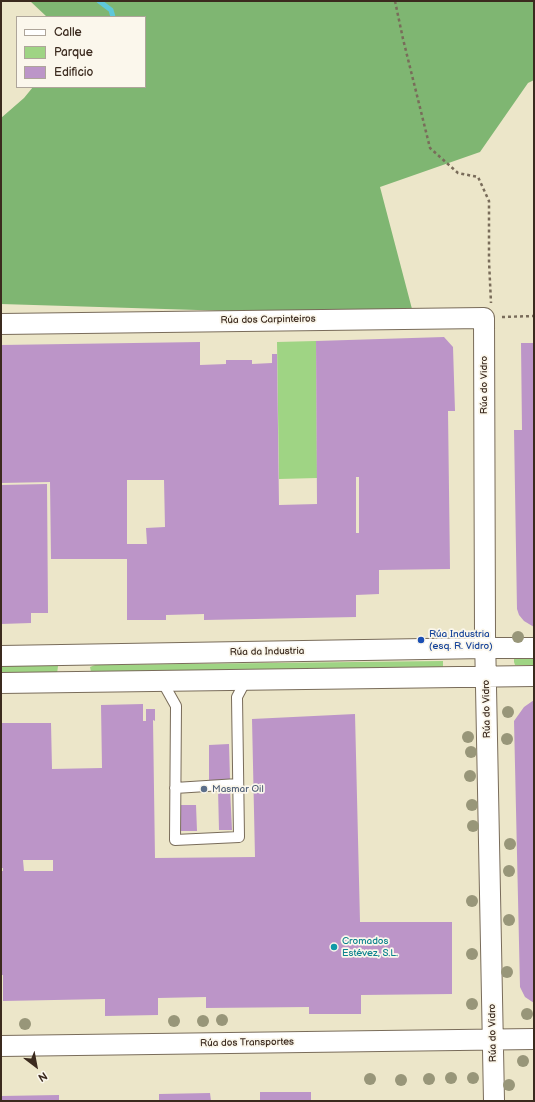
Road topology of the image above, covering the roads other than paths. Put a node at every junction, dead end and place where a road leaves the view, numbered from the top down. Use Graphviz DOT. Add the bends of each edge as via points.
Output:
graph roads {
  1 [pos="488,317"];
  2 [pos="1,324"];
  3 [pos="485,648"];
  4 [pos="534,648"];
  5 [pos="78,655"];
  6 [pos="1,656"];
  7 [pos="534,676"];
  8 [pos="486,677"];
  9 [pos="246,680"];
  10 [pos="162,681"];
  11 [pos="77,682"];
  12 [pos="1,683"];
  13 [pos="238,784"];
  14 [pos="175,788"];
  15 [pos="534,1039"];
  16 [pos="493,1040"];
  17 [pos="1,1046"];
  18 [pos="494,1101"];
  1 -- 2 [label="street, Rúa dos Carpinteiros"];
  1 -- 3 [label="street, Rúa do Vidro"];
  3 -- 4 [label="street, Rúa da Industria"];
  3 -- 5 [label="street, Rúa da Industria"];
  3 -- 8 [label="street, Rúa do Vidro"];
  5 -- 6 [label="street, Rúa da Industria"];
  5 -- 11 [label="street"];
  7 -- 8 [label="street"];
  8 -- 9 [label="street"];
  8 -- 16 [label="street, Rúa do Vidro"];
  9 -- 10 [label="street"];
  9 -- 13 [label="lane" via="237,697"];
  10 -- 11 [label="street"];
  10 -- 14 [label="lane" via="176,706"];
  11 -- 12 [label="street"];
  13 -- 14 [label="lane"];
  13 -- 14 [label="lane" via="239,837 175,840"];
  15 -- 16 [label="street, Rúa dos Transportes"];
  16 -- 17 [label="street, Rúa dos Transportes"];
  16 -- 18 [label="street, Rúa do Vidro"];
}
